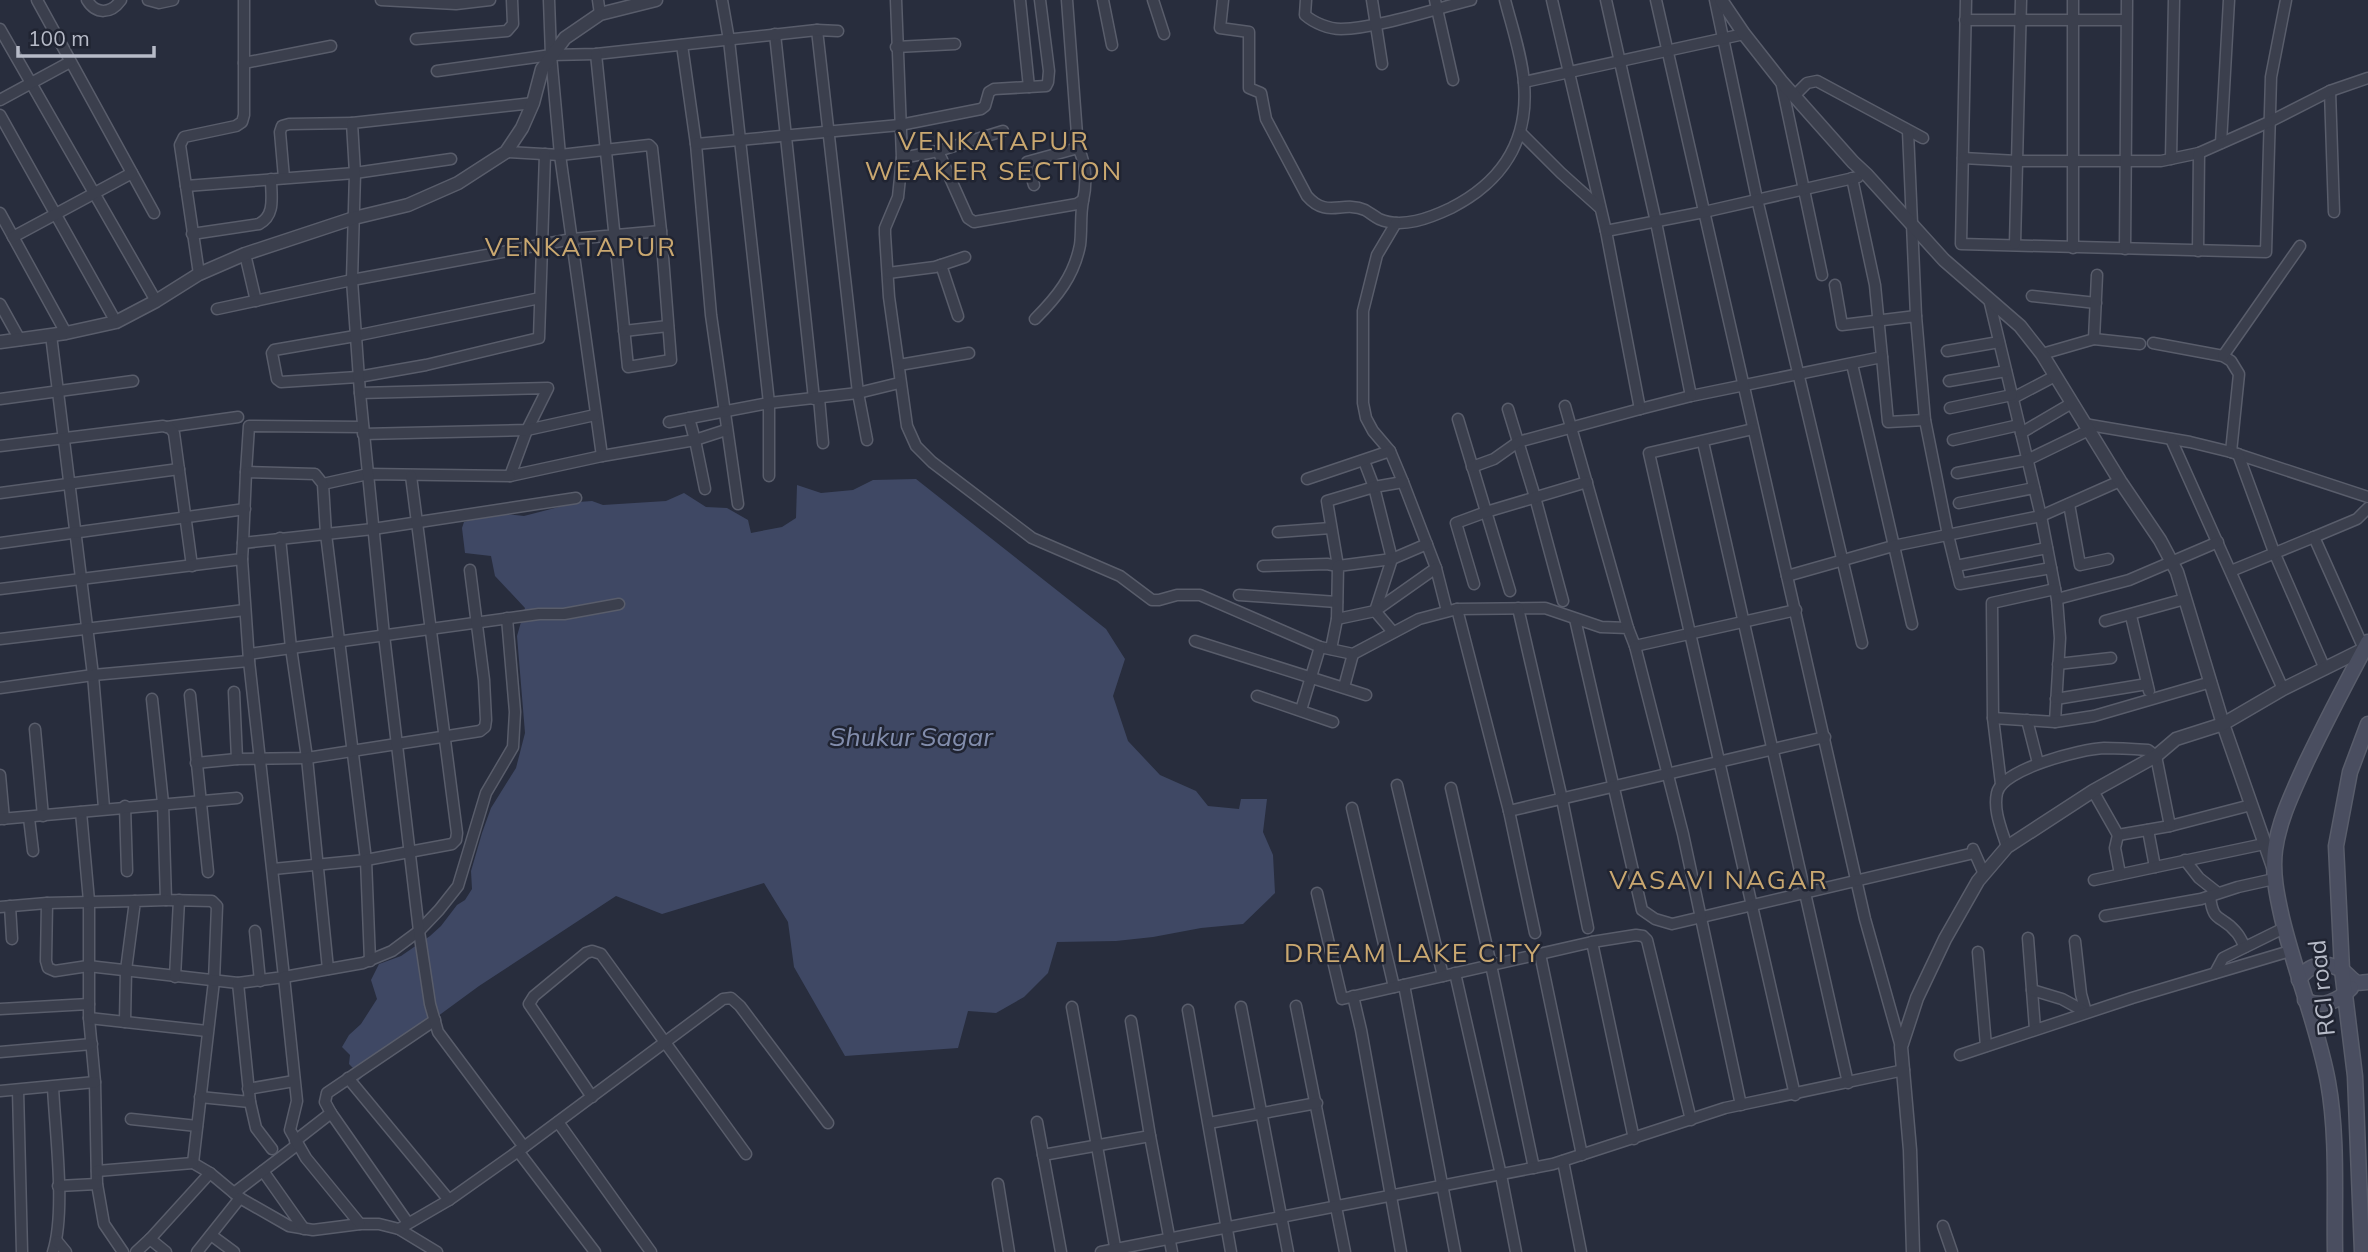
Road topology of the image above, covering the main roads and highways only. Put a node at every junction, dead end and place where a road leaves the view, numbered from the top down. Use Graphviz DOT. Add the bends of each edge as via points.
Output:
graph roads {
  1 [pos="2366,646"];
  2 [pos="2368,724"];
  3 [pos="2342,970"];
  4 [pos="2299,980"];
  5 [pos="2362,982"];
  6 [pos="2345,995"];
  7 [pos="2305,1000"];
  8 [pos="2363,1150"];
  9 [pos="2335,1252"];
  10 [pos="2362,1252"];
  1 -- 4 [label="main road" via="2328,717 2278,832 2274,875"];
  2 -- 3 [label="main road, RCI road" via="2350,772 2336,846"];
  3 -- 4 [label="main road" via="2318,965 2308,968"];
  3 -- 5 [label="main road"];
  3 -- 6 [label="main road, RCI road"];
  4 -- 7 [label="main road"];
  5 -- 6 [label="main road"];
  6 -- 7 [label="main road" via="2317,1005"];
  6 -- 8 [label="main road, RCI road"];
  7 -- 9 [label="main road" via="2333,1111"];
  8 -- 10 [label="main road, RCI road"];
}
